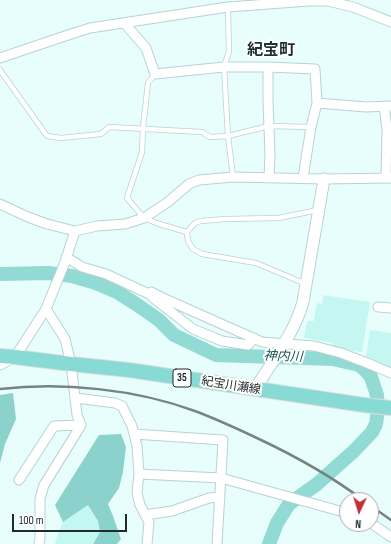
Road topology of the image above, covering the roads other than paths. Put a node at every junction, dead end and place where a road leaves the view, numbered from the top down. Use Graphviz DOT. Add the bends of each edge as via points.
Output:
graph roads {
  1 [pos="228,7"];
  2 [pos="391,22"];
  3 [pos="125,24"];
  4 [pos="0,58"];
  5 [pos="224,67"];
  6 [pos="268,67"];
  7 [pos="0,70"];
  8 [pos="155,74"];
  9 [pos="317,103"];
  10 [pos="388,106"];
  11 [pos="269,126"];
  12 [pos="311,127"];
  13 [pos="143,128"];
  14 [pos="228,136"];
  15 [pos="234,177"];
  16 [pos="269,177"];
  17 [pos="303,178"];
  18 [pos="389,178"];
  19 [pos="324,179"];
  20 [pos="0,204"];
  21 [pos="318,210"];
  22 [pos="144,218"];
  23 [pos="75,231"];
  24 [pos="187,232"];
  25 [pos="66,260"];
  26 [pos="306,284"];
  27 [pos="149,294"];
  28 [pos="378,307"];
  29 [pos="391,308"];
  30 [pos="46,309"];
  31 [pos="254,338"];
  32 [pos="284,344"];
  33 [pos="0,356"];
  34 [pos="15,357"];
  35 [pos="71,364"];
  36 [pos="0,365"];
  37 [pos="391,373"];
  38 [pos="255,389"];
  39 [pos="76,398"];
  40 [pos="391,408"];
  41 [pos="80,425"];
  42 [pos="134,434"];
  43 [pos="139,474"];
  44 [pos="222,478"];
  45 [pos="19,480"];
  46 [pos="220,497"];
  47 [pos="339,511"];
  48 [pos="145,515"];
  49 [pos="379,529"];
  50 [pos="391,537"];
  51 [pos="39,544"];
  52 [pos="146,544"];
  53 [pos="216,544"];
  1 -- 2 [label="street" via="328,1 354,7"];
  1 -- 3 [label="street"];
  1 -- 5 [label="lane" via="229,51"];
  3 -- 4 [label="street" via="90,28"];
  3 -- 8 [label="street" via="146,48"];
  5 -- 6 [label="street"];
  5 -- 8 [label="street"];
  5 -- 14 [label="lane"];
  6 -- 9 [label="street" via="315,69"];
  6 -- 11 [label="street"];
  7 -- 13 [label="lane" via="47,136 61,138 100,134 109,127"];
  8 -- 13 [label="lane" via="148,83"];
  9 -- 10 [label="street"];
  9 -- 12 [label="street"];
  10 -- 18 [label="street"];
  11 -- 12 [label="lane"];
  11 -- 14 [label="lane"];
  11 -- 16 [label="street"];
  12 -- 17 [label="street"];
  13 -- 14 [label="lane" via="202,132 210,137"];
  13 -- 22 [label="lane" via="142,152 127,198"];
  14 -- 15 [label="lane"];
  15 -- 16 [label="street"];
  15 -- 22 [label="street" via="199,180 189,184"];
  16 -- 17 [label="street"];
  17 -- 19 [label="street"];
  18 -- 19 [label="street"];
  19 -- 21 [label="street"];
  20 -- 23 [label="street" via="47,224"];
  21 -- 24 [label="lane" via="279,218 201,221 195,223"];
  21 -- 26 [label="street"];
  22 -- 23 [label="street" via="125,224"];
  22 -- 24 [label="lane"];
  23 -- 25 [label="street"];
  24 -- 26 [label="lane" via="188,241 193,249 202,254 256,263"];
  25 -- 27 [label="street" via="106,274"];
  25 -- 30 [label="street"];
  26 -- 32 [label="street" via="301,312"];
  27 -- 31 [label="street" via="151,292"];
  27 -- 31 [label="street" via="193,328 222,341 248,345"];
  28 -- 29 [label="street"];
  30 -- 34 [label="street"];
  30 -- 35 [label="street" via="64,339"];
  31 -- 32 [label="street" via="262,342"];
  32 -- 37 [label="street" via="314,346 341,353"];
  32 -- 38 [label="street"];
  33 -- 34 [label="main road, 紀宝川瀬線 / 35"];
  34 -- 35 [label="main road, 紀宝川瀬線 / 35"];
  34 -- 36 [label="street"];
  35 -- 38 [label="main road, 紀宝川瀬線 / 35"];
  35 -- 39 [label="street"];
  38 -- 40 [label="main road, 紀宝川瀬線 / 35"];
  39 -- 41 [label="street"];
  39 -- 42 [label="street" via="122,406"];
  41 -- 45 [label="street" via="54,426"];
  41 -- 51 [label="street" via="44,485 40,499"];
  42 -- 43 [label="street"];
  42 -- 44 [label="street" via="223,440"];
  43 -- 44 [label="street"];
  43 -- 48 [label="street" via="136,493"];
  44 -- 46 [label="street"];
  44 -- 47 [label="street"];
  46 -- 48 [label="street" via="209,498 172,511"];
  46 -- 53 [label="street"];
  48 -- 52 [label="street" via="149,522"];
  49 -- 50 [label="street"];
}
